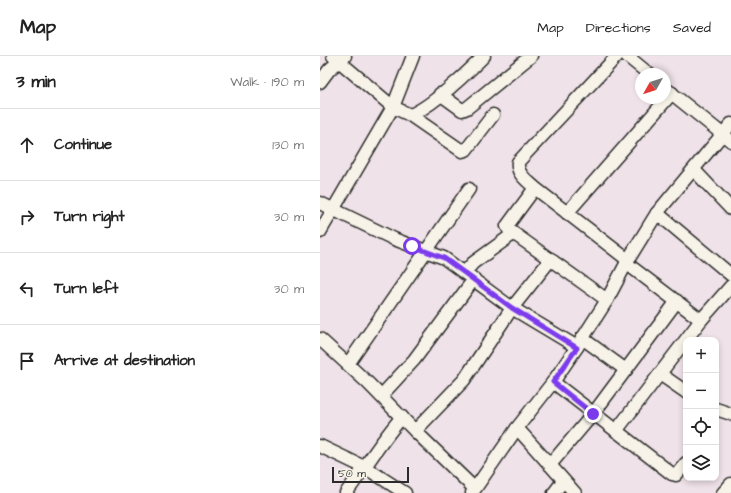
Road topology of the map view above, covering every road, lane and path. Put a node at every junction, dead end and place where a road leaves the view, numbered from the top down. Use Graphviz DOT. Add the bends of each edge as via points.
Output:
graph roads {
  1 [pos="484,56"];
  2 [pos="531,56"];
  3 [pos="617,56"];
  4 [pos="627,56"];
  5 [pos="411,57"];
  6 [pos="339,58"];
  7 [pos="642,68"];
  8 [pos="320,82"];
  9 [pos="671,92"];
  10 [pos="440,94"];
  11 [pos="657,104"];
  12 [pos="393,107"];
  13 [pos="410,115"];
  14 [pos="493,115"];
  15 [pos="731,124"];
  16 [pos="727,137"];
  17 [pos="694,170"];
  18 [pos="469,188"];
  19 [pos="535,188"];
  20 [pos="320,202"];
  21 [pos="731,209"];
  22 [pos="334,210"];
  23 [pos="567,213"];
  24 [pos="657,213"];
  25 [pos="320,232"];
  26 [pos="514,234"];
  27 [pos="427,250"];
  28 [pos="551,260"];
  29 [pos="627,262"];
  30 [pos="731,274"];
  31 [pos="470,275"];
  32 [pos="731,286"];
  33 [pos="607,300"];
  34 [pos="677,301"];
  35 [pos="512,308"];
  36 [pos="701,320"];
  37 [pos="320,339"];
  38 [pos="580,343"];
  39 [pos="348,364"];
  40 [pos="626,370"];
  41 [pos="660,374"];
  42 [pos="553,382"];
  43 [pos="683,390"];
  44 [pos="381,396"];
  45 [pos="593,414"];
  46 [pos="402,417"];
  47 [pos="517,428"];
  48 [pos="415,431"];
  49 [pos="616,431"];
  50 [pos="320,446"];
  51 [pos="550,465"];
  52 [pos="366,468"];
  53 [pos="683,468"];
  54 [pos="563,481"];
  55 [pos="731,484"];
  56 [pos="473,490"];
  57 [pos="346,493"];
  58 [pos="405,493"];
  59 [pos="554,493"];
  60 [pos="575,493"];
  61 [pos="723,493"];
  1 -- 10 [label="street"];
  2 -- 10 [label="street" via="462,110"];
  3 -- 19 [label="street" via="518,162 518,171"];
  4 -- 7 [label="street"];
  5 -- 12 [label="street"];
  6 -- 8 [label="street"];
  6 -- 12 [label="street"];
  9 -- 16 [label="street"];
  10 -- 13 [label="street" via="418,112"];
  11 -- 23 [label="street"];
  12 -- 13 [label="street"];
  12 -- 22 [label="street"];
  13 -- 14 [label="street" via="462,151 466,150"];
  15 -- 16 [label="street"];
  16 -- 17 [label="street"];
  17 -- 21 [label="street"];
  17 -- 24 [label="street"];
  18 -- 27 [label="street"];
  19 -- 23 [label="street"];
  19 -- 26 [label="street" via="507,226"];
  20 -- 22 [label="street"];
  22 -- 25 [label="street"];
  22 -- 27 [label="street" via="394,239"];
  23 -- 29 [label="street"];
  24 -- 29 [label="street"];
  24 -- 30 [label="street"];
  26 -- 28 [label="street"];
  26 -- 31 [label="street" via="473,263"];
  27 -- 31 [label="street"];
  27 -- 39 [label="street"];
  28 -- 33 [label="street"];
  28 -- 35 [label="street"];
  29 -- 33 [label="street"];
  29 -- 34 [label="street"];
  31 -- 35 [label="street"];
  31 -- 44 [label="street" via="414,360"];
  32 -- 36 [label="street"];
  33 -- 38 [label="street"];
  34 -- 36 [label="street"];
  34 -- 40 [label="street"];
  35 -- 38 [label="street"];
  35 -- 48 [label="street" via="464,380"];
  36 -- 41 [label="street"];
  37 -- 39 [label="street"];
  38 -- 40 [label="street"];
  38 -- 42 [label="street"];
  39 -- 44 [label="street"];
  40 -- 45 [label="street"];
  41 -- 43 [label="street"];
  41 -- 49 [label="street"];
  42 -- 45 [label="street"];
  42 -- 47 [label="street"];
  44 -- 46 [label="street"];
  45 -- 49 [label="street"];
  45 -- 51 [label="street"];
  46 -- 48 [label="street"];
  46 -- 52 [label="street" via="382,440"];
  47 -- 51 [label="street"];
  47 -- 56 [label="street"];
  48 -- 56 [label="street"];
  49 -- 53 [label="street" via="672,474 676,475"];
  50 -- 52 [label="street"];
  51 -- 54 [label="street"];
  52 -- 57 [label="street"];
  52 -- 58 [label="street"];
  54 -- 59 [label="street"];
  54 -- 60 [label="street"];
  55 -- 61 [label="street"];
}
